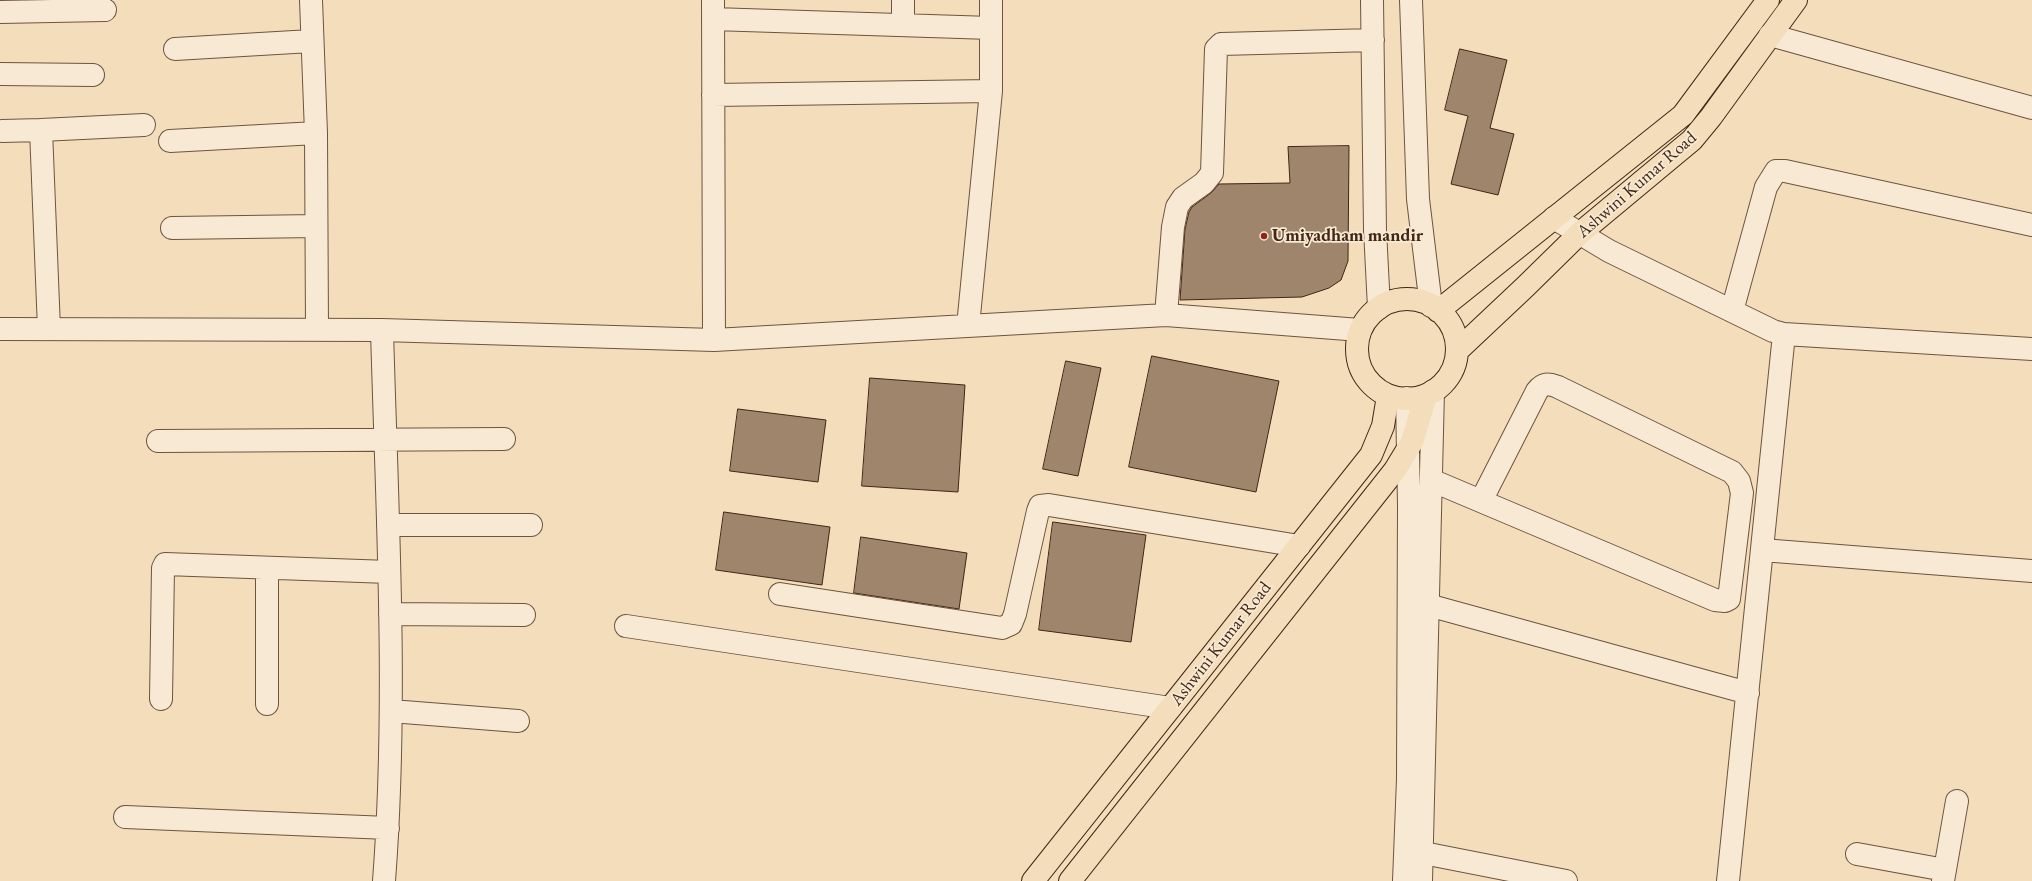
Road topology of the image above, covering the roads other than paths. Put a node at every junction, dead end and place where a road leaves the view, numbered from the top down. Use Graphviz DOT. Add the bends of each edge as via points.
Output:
graph roads {
  1 [pos="311,0"];
  2 [pos="903,0"];
  3 [pos="991,0"];
  4 [pos="1372,0"];
  5 [pos="1411,0"];
  6 [pos="1768,0"];
  7 [pos="1796,0"];
  8 [pos="105,10"];
  9 [pos="713,10"];
  10 [pos="0,12"];
  11 [pos="903,25"];
  12 [pos="991,28"];
  13 [pos="1770,36"];
  14 [pos="1373,40"];
  15 [pos="311,41"];
  16 [pos="175,49"];
  17 [pos="0,74"];
  18 [pos="93,75"];
  19 [pos="991,91"];
  20 [pos="714,96"];
  21 [pos="2032,108"];
  22 [pos="144,125"];
  23 [pos="41,130"];
  24 [pos="2,131"];
  25 [pos="316,133"];
  26 [pos="170,141"];
  27 [pos="1554,218"];
  28 [pos="2032,225"];
  29 [pos="316,226"];
  30 [pos="172,228"];
  31 [pos="1579,234"];
  32 [pos="1379,308"];
  33 [pos="1434,308"];
  34 [pos="1732,311"];
  35 [pos="1166,315"];
  36 [pos="968,326"];
  37 [pos="0,329"];
  38 [pos="49,329"];
  39 [pos="317,330"];
  40 [pos="382,330"];
  41 [pos="1360,330"];
  42 [pos="1784,334"];
  43 [pos="714,340"];
  44 [pos="2032,349"];
  45 [pos="1456,351"];
  46 [pos="1414,395"];
  47 [pos="385,439"];
  48 [pos="504,439"];
  49 [pos="158,441"];
  50 [pos="1409,447"];
  51 [pos="1431,480"];
  52 [pos="1481,501"];
  53 [pos="388,525"];
  54 [pos="531,525"];
  55 [pos="1299,546"];
  56 [pos="1762,550"];
  57 [pos="267,568"];
  58 [pos="2032,571"];
  59 [pos="389,572"];
  60 [pos="780,594"];
  61 [pos="1428,605"];
  62 [pos="390,614"];
  63 [pos="524,614"];
  64 [pos="626,626"];
  65 [pos="1748,693"];
  66 [pos="161,699"];
  67 [pos="267,704"];
  68 [pos="1170,708"];
  69 [pos="391,712"];
  70 [pos="518,721"];
  71 [pos="1957,801"];
  72 [pos="126,818"];
  73 [pos="388,828"];
  74 [pos="1414,851"];
  75 [pos="1857,854"];
  76 [pos="1944,875"];
  77 [pos="1556,880"];
  78 [pos="384,881"];
  79 [pos="1033,881"];
  80 [pos="1070,881"];
  81 [pos="1404,881"];
  82 [pos="1421,881"];
  83 [pos="1728,881"];
  1 -- 15 [label="street"];
  2 -- 11 [label="street"];
  3 -- 12 [label="street"];
  4 -- 14 [label="street"];
  5 -- 33 [label="street" via="1418,199"];
  6 -- 27 [label="main road, Ashwini Kumar Road" via="1682,115"];
  7 -- 13 [label="main road, Ashwini Kumar Road"];
  8 -- 10 [label="street"];
  9 -- 11 [label="street"];
  9 -- 20 [label="street"];
  11 -- 12 [label="street"];
  12 -- 19 [label="street"];
  13 -- 21 [label="street"];
  13 -- 31 [label="main road, Ashwini Kumar Road" via="1692,140"];
  14 -- 32 [label="street" via="1375,230"];
  14 -- 35 [label="street" via="1221,44 1216,49 1212,173 1177,207"];
  15 -- 16 [label="street"];
  15 -- 25 [label="street"];
  17 -- 18 [label="street"];
  19 -- 20 [label="street"];
  19 -- 36 [label="street"];
  20 -- 43 [label="street"];
  22 -- 23 [label="street"];
  23 -- 24 [label="street"];
  23 -- 38 [label="street"];
  25 -- 26 [label="street"];
  25 -- 29 [label="street"];
  27 -- 31 [label="street"];
  27 -- 33 [label="main road, Ashwini Kumar Road"];
  28 -- 34 [label="street" via="1776,171 1766,188"];
  29 -- 30 [label="street"];
  29 -- 39 [label="street"];
  31 -- 34 [label="street"];
  31 -- 45 [label="main road, Ashwini Kumar Road"];
  32 -- 33 [label="main road" via="1405,299"];
  32 -- 41 [label="main road"];
  33 -- 45 [label="main road" via="1450,325 1455,337"];
  34 -- 42 [label="street"];
  35 -- 36 [label="street"];
  35 -- 41 [label="street"];
  36 -- 43 [label="street"];
  37 -- 38 [label="street"];
  38 -- 39 [label="street"];
  39 -- 40 [label="street"];
  40 -- 43 [label="street"];
  40 -- 47 [label="street"];
  41 -- 46 [label="main road" via="1356,346 1364,376 1375,388"];
  42 -- 44 [label="street"];
  42 -- 56 [label="street"];
  45 -- 46 [label="main road" via="1454,365 1448,378"];
  46 -- 50 [label="main road, Ashwini Kumar Road"];
  46 -- 51 [label="street"];
  46 -- 55 [label="main road, Ashwini Kumar Road" via="1383,426 1371,455"];
  47 -- 48 [label="street"];
  47 -- 49 [label="street"];
  47 -- 53 [label="street"];
  50 -- 74 [label="street" via="1408,771"];
  50 -- 80 [label="main road, Ashwini Kumar Road" via="1395,470"];
  51 -- 52 [label="street"];
  51 -- 61 [label="street"];
  52 -- 52 [label="street" via="1715,600 1729,599 1742,493 1739,480 1732,472 1558,387 1549,384 1541,386 1537,391"];
  53 -- 54 [label="street"];
  53 -- 59 [label="street"];
  55 -- 60 [label="street" via="1049,505 1040,506 1038,511 1015,614 1011,624 1002,628"];
  55 -- 68 [label="main road, Ashwini Kumar Road"];
  56 -- 58 [label="street"];
  56 -- 65 [label="street"];
  57 -- 59 [label="street"];
  57 -- 66 [label="street" via="168,564 164,566"];
  57 -- 67 [label="street"];
  59 -- 62 [label="street"];
  61 -- 65 [label="street"];
  61 -- 74 [label="street"];
  62 -- 63 [label="street"];
  62 -- 69 [label="street"];
  64 -- 68 [label="street"];
  65 -- 83 [label="street"];
  68 -- 79 [label="main road, Ashwini Kumar Road"];
  69 -- 70 [label="street"];
  69 -- 73 [label="street"];
  71 -- 76 [label="street"];
  72 -- 73 [label="street"];
  73 -- 78 [label="street"];
  74 -- 77 [label="street"];
  74 -- 81 [label="street"];
  74 -- 82 [label="street"];
  75 -- 76 [label="street"];
}
